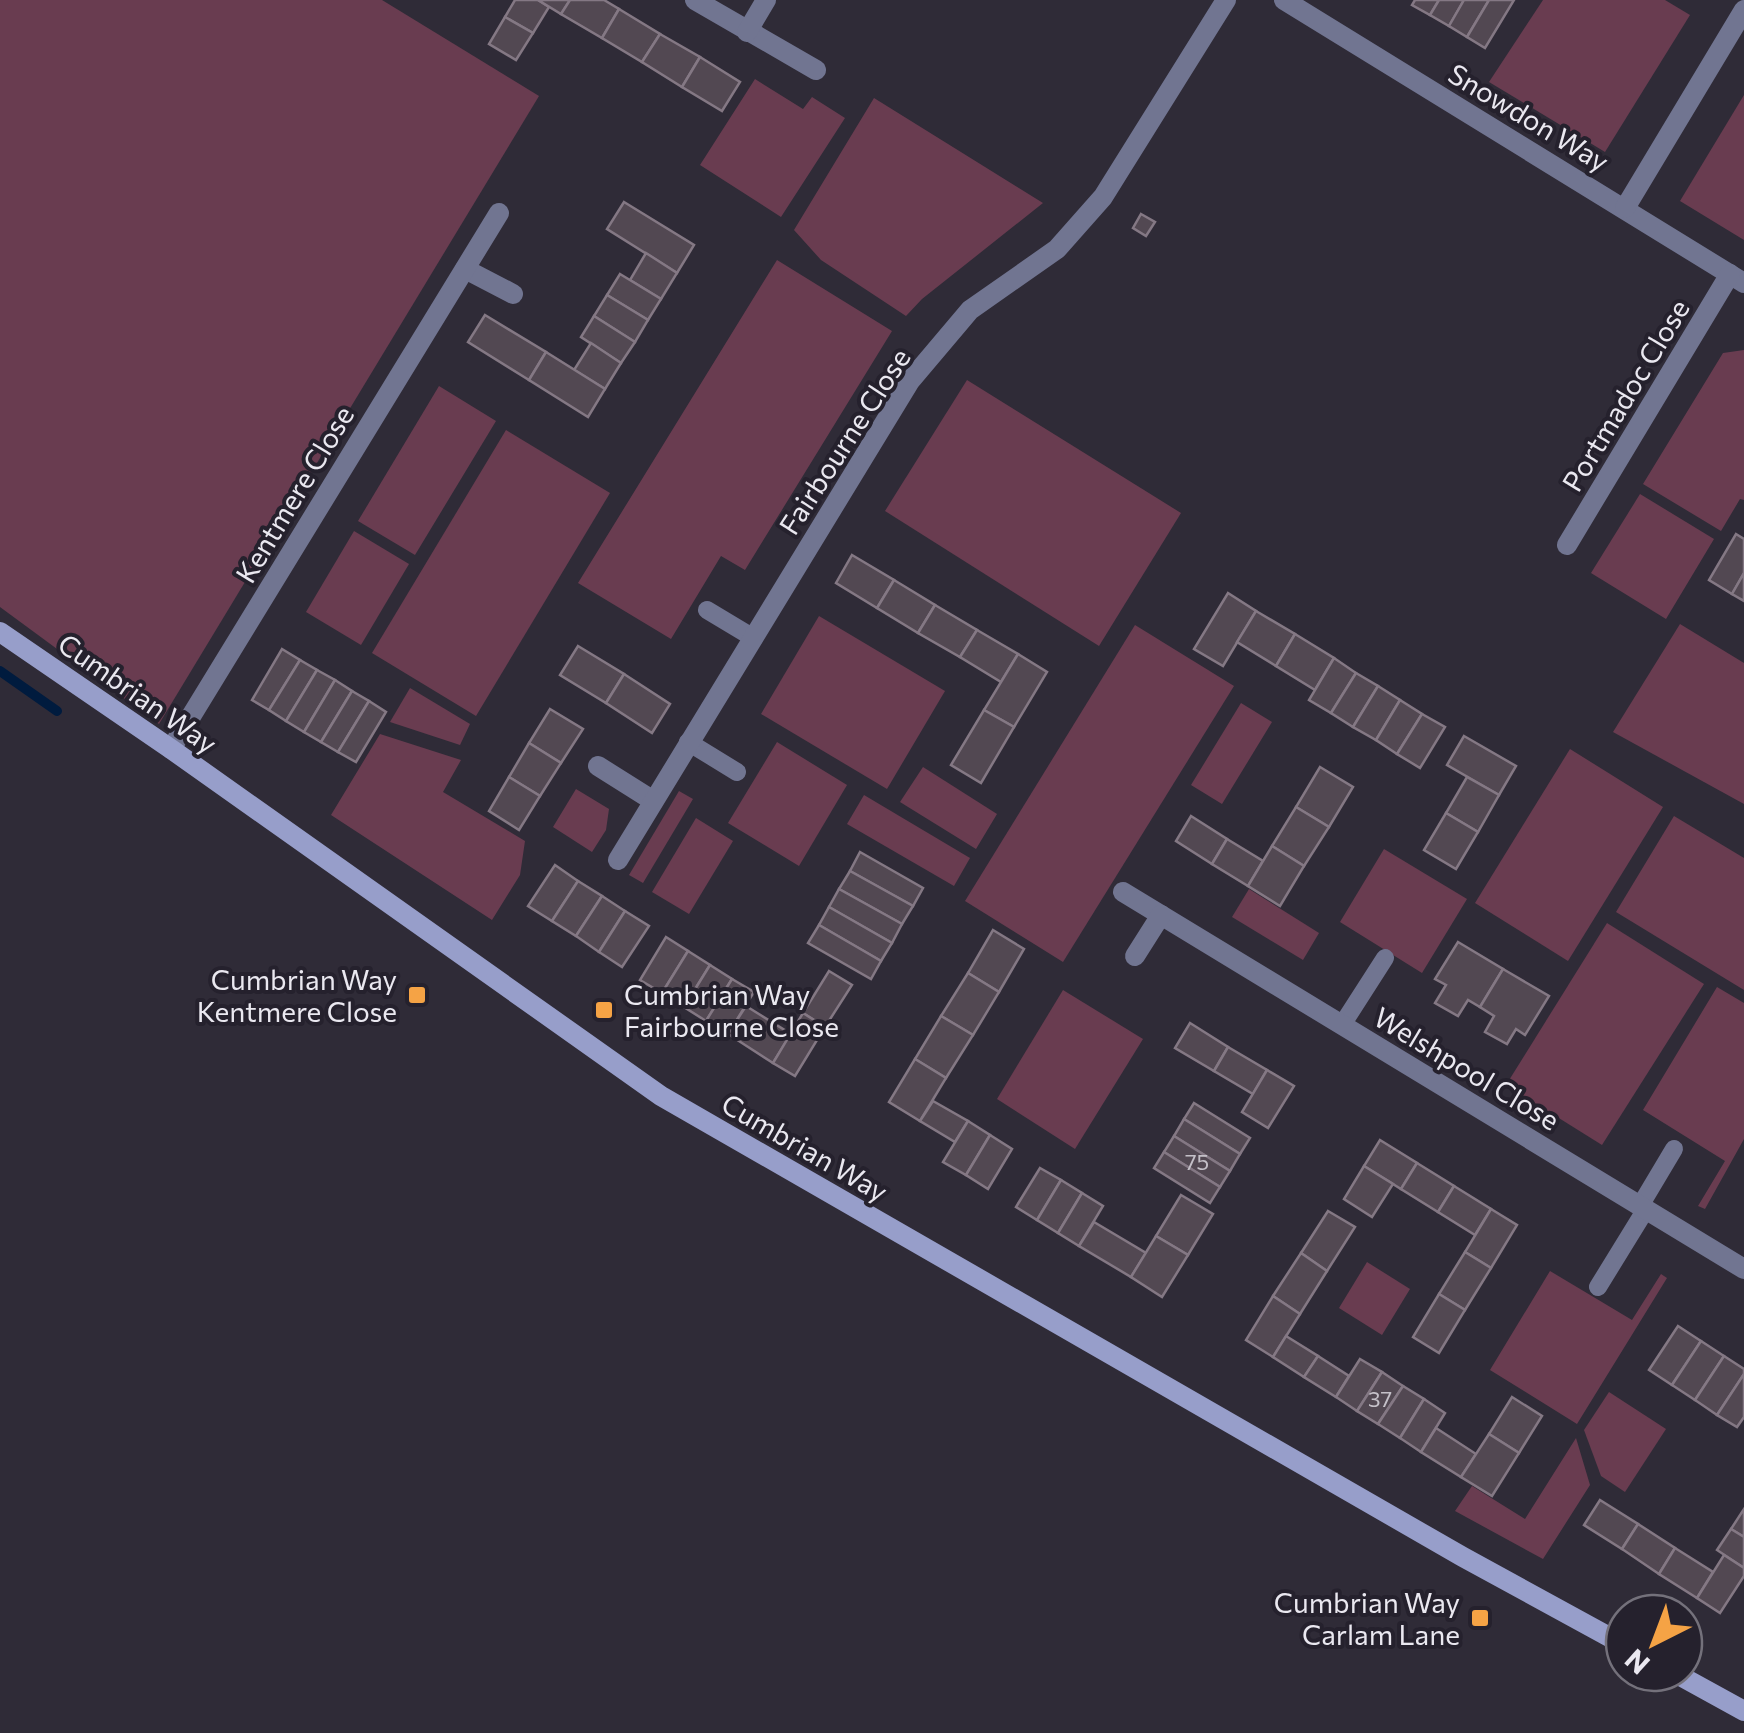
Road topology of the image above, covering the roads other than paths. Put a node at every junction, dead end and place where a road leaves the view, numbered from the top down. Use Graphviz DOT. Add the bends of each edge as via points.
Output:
graph roads {
  1 [pos="694,0"];
  2 [pos="766,0"];
  3 [pos="1226,0"];
  4 [pos="1284,0"];
  5 [pos="1744,10"];
  6 [pos="747,32"];
  7 [pos="816,70"];
  8 [pos="1626,208"];
  9 [pos="499,214"];
  10 [pos="465,269"];
  11 [pos="1737,278"];
  12 [pos="513,294"];
  13 [pos="1567,545"];
  14 [pos="707,610"];
  15 [pos="0,632"];
  16 [pos="752,637"];
  17 [pos="688,742"];
  18 [pos="171,748"];
  19 [pos="598,766"];
  20 [pos="737,772"];
  21 [pos="652,800"];
  22 [pos="618,860"];
  23 [pos="1123,892"];
  24 [pos="1161,915"];
  25 [pos="1135,956"];
  26 [pos="1384,958"];
  27 [pos="1342,1025"];
  28 [pos="1674,1149"];
  29 [pos="1643,1207"];
  30 [pos="1744,1269"];
  31 [pos="1598,1287"];
  32 [pos="1604,1634"];
  33 [pos="1704,1689"];
  34 [pos="1744,1711"];
  1 -- 6 [label="street"];
  2 -- 6 [label="street"];
  3 -- 16 [label="street, Fairbourne Close" via="1103,197 1057,249 970,310 910,381"];
  4 -- 8 [label="street, Snowdon Way"];
  5 -- 8 [label="street"];
  6 -- 7 [label="street"];
  8 -- 11 [label="street, Snowdon Way"];
  9 -- 10 [label="street, Kentmere Close"];
  10 -- 12 [label="street"];
  10 -- 18 [label="street, Kentmere Close"];
  11 -- 13 [label="street, Portmadoc Close"];
  14 -- 16 [label="lane"];
  15 -- 18 [label="street, Cumbrian Way"];
  16 -- 17 [label="street, Fairbourne Close"];
  17 -- 20 [label="lane"];
  17 -- 21 [label="street, Fairbourne Close"];
  18 -- 32 [label="street, Cumbrian Way" via="661,1096"];
  19 -- 21 [label="street"];
  21 -- 22 [label="street, Fairbourne Close"];
  23 -- 24 [label="street, Welshpool Close"];
  24 -- 25 [label="street"];
  24 -- 27 [label="street, Welshpool Close"];
  26 -- 27 [label="lane"];
  27 -- 29 [label="street, Welshpool Close"];
  28 -- 29 [label="lane"];
  29 -- 30 [label="street, Welshpool Close"];
  29 -- 31 [label="lane"];
  33 -- 34 [label="street"];
}
